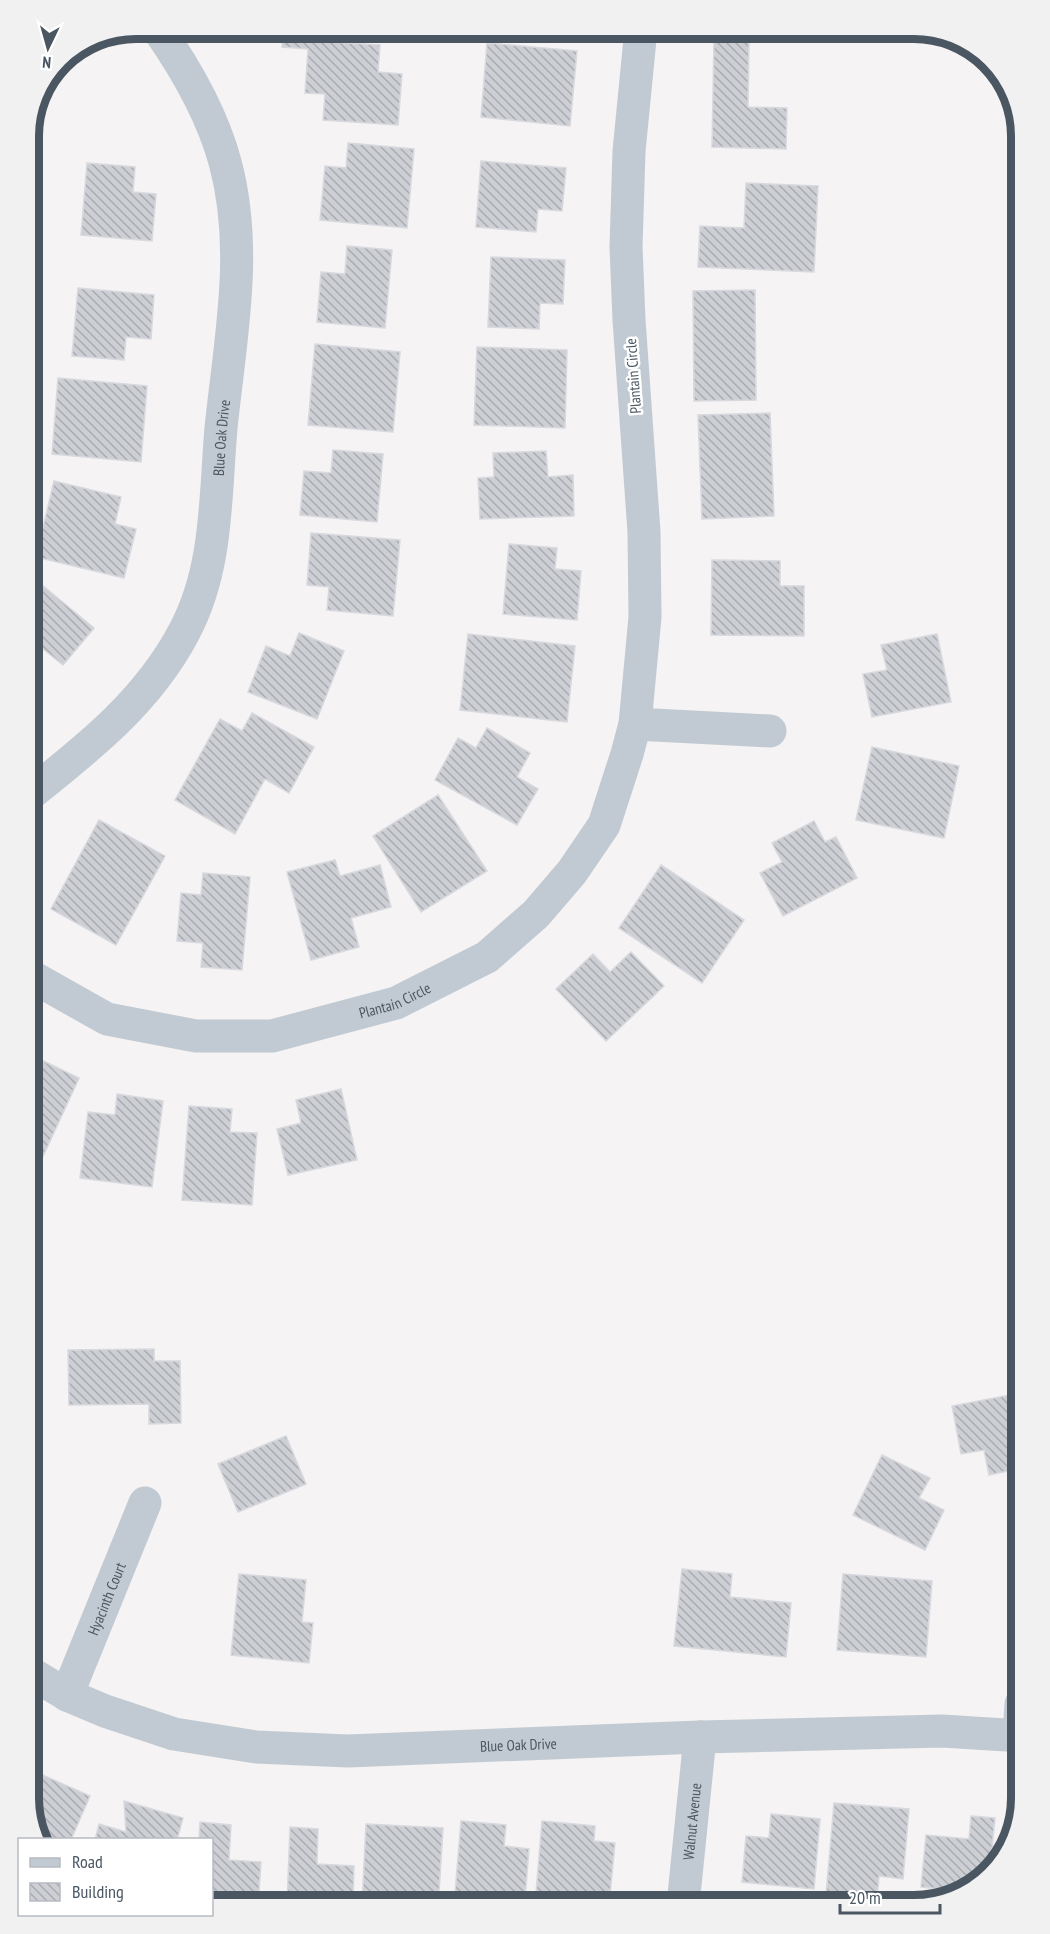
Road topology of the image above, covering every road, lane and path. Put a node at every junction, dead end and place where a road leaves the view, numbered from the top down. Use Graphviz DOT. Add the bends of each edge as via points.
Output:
graph roads {
  1 [pos="165,39"];
  2 [pos="640,39"];
  3 [pos="635,724"];
  4 [pos="770,731"];
  5 [pos="39,787"];
  6 [pos="39,981"];
  7 [pos="145,1503"];
  8 [pos="39,1678"];
  9 [pos="67,1695"];
  10 [pos="1011,1726"];
  11 [pos="700,1737"];
  12 [pos="685,1895"];
  1 -- 5 [label="street, Blue Oak Drive" via="213,126 225,162 235,217 235,303 211,551 185,632 157,676 124,715"];
  2 -- 3 [label="street, Plantain Circle" via="629,151 626,247 644,532 645,606"];
  3 -- 4 [label="street"];
  3 -- 6 [label="street, Plantain Circle" via="604,825 572,872 536,914 487,957 396,1003 272,1036 196,1036 107,1019"];
  7 -- 9 [label="street, Hyacinth Court"];
  8 -- 9 [label="street, Blue Oak Drive"];
  9 -- 11 [label="street, Blue Oak Drive" via="174,1734 256,1748 348,1751"];
  10 -- 11 [label="street, Blue Oak Drive"];
  11 -- 12 [label="street, Walnut Avenue"];
}
